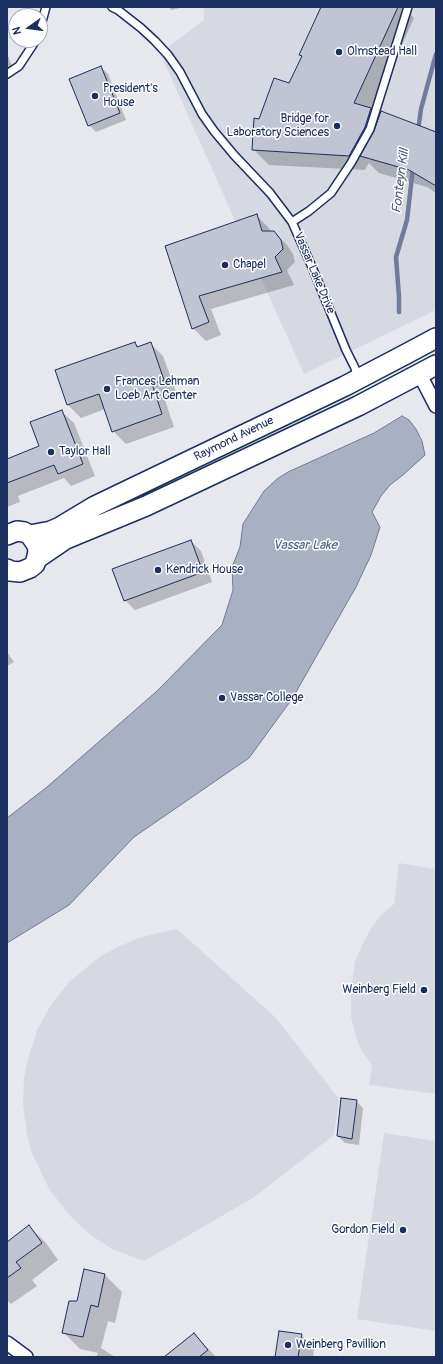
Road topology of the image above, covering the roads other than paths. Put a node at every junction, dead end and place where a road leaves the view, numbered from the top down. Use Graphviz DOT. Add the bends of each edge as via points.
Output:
graph roads {
  1 [pos="112,7"];
  2 [pos="408,7"];
  3 [pos="31,48"];
  4 [pos="7,74"];
  5 [pos="292,222"];
  6 [pos="436,338"];
  7 [pos="436,364"];
  8 [pos="419,373"];
  9 [pos="358,379"];
  10 [pos="436,406"];
  11 [pos="192,472"];
  12 [pos="9,532"];
  13 [pos="30,536"];
  14 [pos="38,558"];
  15 [pos="8,571"];
  16 [pos="7,1343"];
  17 [pos="26,1357"];
  1 -- 5 [label="lane" via="141,28 168,56 214,131 265,187"];
  2 -- 5 [label="lane, Vassar Lake Drive" via="370,129 331,193"];
  3 -- 4 [label="lane" via="19,66"];
  5 -- 9 [label="lane, Vassar Lake Drive"];
  6 -- 9 [label="main road, Raymond Avenue"];
  7 -- 8 [label="main road, Raymond Avenue"];
  8 -- 10 [label="street"];
  8 -- 11 [label="main road, Raymond Avenue" via="358,406"];
  9 -- 11 [label="main road, Raymond Avenue" via="248,432"];
  11 -- 13 [label="main road, Raymond Avenue" via="95,506 60,527"];
  11 -- 14 [label="main road, Raymond Avenue" via="146,506 66,539"];
  12 -- 13 [label="main road, Raymond Avenue" via="24,532"];
  13 -- 14 [label="main road" via="37,546"];
  14 -- 15 [label="main road, Raymond Avenue" via="35,564 25,571"];
  16 -- 17 [label="street"];
}
